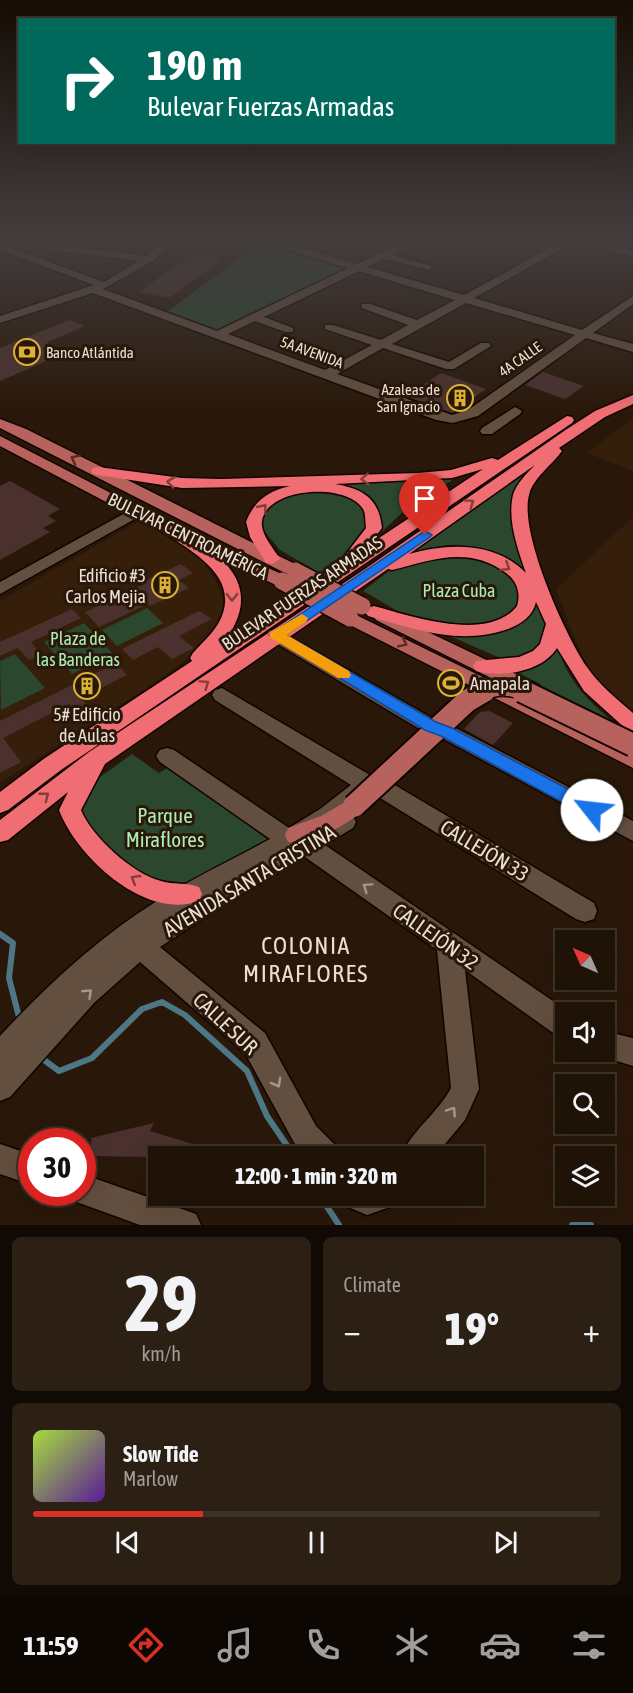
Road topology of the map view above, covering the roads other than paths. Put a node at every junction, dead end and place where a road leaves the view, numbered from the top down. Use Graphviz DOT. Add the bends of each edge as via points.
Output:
graph roads {
  1 [pos="63,298"];
  2 [pos="128,298"];
  3 [pos="293,298"];
  4 [pos="467,298"];
  5 [pos="633,299"];
  6 [pos="366,306"];
  7 [pos="253,317"];
  8 [pos="0,320"];
  9 [pos="419,325"];
  10 [pos="329,327"];
  11 [pos="290,330"];
  12 [pos="584,333"];
  13 [pos="217,334"];
  14 [pos="383,345"];
  15 [pos="485,346"];
  16 [pos="633,348"];
  17 [pos="327,375"];
  18 [pos="633,388"];
  19 [pos="633,399"];
  20 [pos="515,411"];
  21 [pos="473,413"];
  22 [pos="453,418"];
  23 [pos="499,422"];
  24 [pos="0,423"];
  25 [pos="487,431"];
  26 [pos="572,432"];
  27 [pos="0,440"];
  28 [pos="524,449"];
  29 [pos="99,471"];
  30 [pos="136,512"];
  31 [pos="167,528"];
  32 [pos="272,560"];
  33 [pos="343,569"];
  34 [pos="371,573"];
  35 [pos="288,576"];
  36 [pos="0,590"];
  37 [pos="362,612"];
  38 [pos="555,624"];
  39 [pos="276,635"];
  40 [pos="189,672"];
  41 [pos="481,673"];
  42 [pos="222,695"];
  43 [pos="513,698"];
  44 [pos="633,724"];
  45 [pos="439,729"];
  46 [pos="633,740"];
  47 [pos="633,745"];
  48 [pos="167,756"];
  49 [pos="97,758"];
  50 [pos="633,760"];
  51 [pos="376,787"];
  52 [pos="0,804"];
  53 [pos="633,832"];
  54 [pos="0,833"];
  55 [pos="297,840"];
  56 [pos="195,899"];
  57 [pos="585,911"];
  58 [pos="135,940"];
  59 [pos="449,945"];
  60 [pos="555,1018"];
  61 [pos="615,1047"];
  62 [pos="633,1052"];
  63 [pos="12,1053"];
  64 [pos="0,1087"];
  65 [pos="315,1146"];
  66 [pos="424,1146"];
  67 [pos="0,1159"];
  68 [pos="18,1165"];
  69 [pos="96,1194"];
  70 [pos="184,1225"];
  1 -- 8 [label="street"];
  2 -- 13 [label="street, 5A AVENIDA"];
  3 -- 7 [label="street"];
  4 -- 9 [label="street"];
  4 -- 12 [label="street"];
  5 -- 12 [label="street, 4A CALLE"];
  6 -- 9 [label="street"];
  7 -- 11 [label="street"];
  7 -- 13 [label="street"];
  9 -- 14 [label="street"];
  10 -- 14 [label="street"];
  12 -- 16 [label="street"];
  12 -- 21 [label="street, 4A CALLE"];
  13 -- 17 [label="street, 5A AVENIDA"];
  14 -- 15 [label="street" via="450,366"];
  14 -- 17 [label="street"];
  17 -- 22 [label="street, 5A AVENIDA"];
  18 -- 28 [label="highway, BULEVAR FUERZAS ARMADAS" via="587,408"];
  19 -- 26 [label="highway, BULEVAR FUERZAS ARMADAS"];
  20 -- 23 [label="street"];
  21 -- 22 [label="street, 4A CALLE"];
  21 -- 23 [label="street"];
  23 -- 25 [label="street"];
  29 -- 24 [label="main road, BULEVAR CENTROAMÉRICA, one-way"];
  34 -- 26 [label="highway, BULEVAR FUERZAS ARMADAS, one-way"];
  26 -- 38 [label="highway" via="521,495 519,521 534,574"];
  27 -- 30 [label="main road, BULEVAR CENTROAMÉRICA"];
  28 -- 29 [label="highway, one-way" via="475,469 418,477 182,483"];
  28 -- 33 [label="highway, BULEVAR FUERZAS ARMADAS"];
  29 -- 32 [label="main road, BULEVAR CENTROAMÉRICA"];
  30 -- 31 [label="main road, BULEVAR CENTROAMÉRICA"];
  30 -- 36 [label="street"];
  31 -- 35 [label="main road, BULEVAR CENTROAMÉRICA"];
  31 -- 40 [label="highway, one-way" via="213,559 228,575 235,594 230,618"];
  32 -- 33 [label="highway, one-way" via="254,522 262,505 293,490 311,486 337,488 368,503 374,528"];
  32 -- 35 [label="main road, BULEVAR CENTROAMÉRICA"];
  33 -- 40 [label="highway, BULEVAR FUERZAS ARMADAS"];
  34 -- 37 [label="highway, one-way" via="434,553 465,551 482,554 512,570 520,576 529,597 515,618 504,625 478,630 446,629"];
  34 -- 39 [label="highway, BULEVAR FUERZAS ARMADAS"];
  35 -- 37 [label="main road, BULEVAR CENTROAMÉRICA, bridge"];
  37 -- 41 [label="main road, BULEVAR CENTROAMÉRICA"];
  38 -- 41 [label="highway" via="554,639 545,652 528,661"];
  38 -- 44 [label="highway" via="580,673"];
  39 -- 45 [label="street"];
  49 -- 39 [label="highway, BULEVAR FUERZAS ARMADAS, one-way"];
  40 -- 52 [label="highway, BULEVAR FUERZAS ARMADAS"];
  41 -- 43 [label="main road, BULEVAR CENTROAMÉRICA"];
  41 -- 45 [label="street, AVENIDA SANTA CRISTINA"];
  41 -- 46 [label="main road, BULEVAR CENTROAMÉRICA"];
  42 -- 51 [label="street, CALLEJÓN 33"];
  43 -- 45 [label="street, AVENIDA SANTA CRISTINA" via="475,705"];
  43 -- 50 [label="main road, BULEVAR CENTROAMÉRICA"];
  45 -- 51 [label="street, AVENIDA SANTA CRISTINA"];
  45 -- 53 [label="street"];
  47 -- 55 [label="main road, bridge" via="515,687 482,691 354,806"];
  48 -- 55 [label="street, CALLEJÓN 32"];
  54 -- 49 [label="highway, BULEVAR FUERZAS ARMADAS, one-way"];
  56 -- 49 [label="highway, one-way" via="162,892 128,876 78,830 70,810"];
  51 -- 55 [label="street, AVENIDA SANTA CRISTINA" via="346,821"];
  51 -- 57 [label="street, CALLEJÓN 33"];
  55 -- 56 [label="street, AVENIDA SANTA CRISTINA"];
  59 -- 55 [label="street, CALLEJÓN 32, one-way"];
  56 -- 58 [label="street, AVENIDA SANTA CRISTINA"];
  58 -- 63 [label="street, AVENIDA SANTA CRISTINA" via="101,980"];
  58 -- 65 [label="street, CALLE SUR, one-way" via="255,1043"];
  59 -- 60 [label="street, CALLEJÓN 32"];
  66 -- 59 [label="street, one-way" via="455,1110 465,1089"];
  61 -- 62 [label="street"];
  63 -- 64 [label="street, AVENIDA SANTA CRISTINA"];
  67 -- 68 [label="street"];
  69 -- 70 [label="street"];
}
